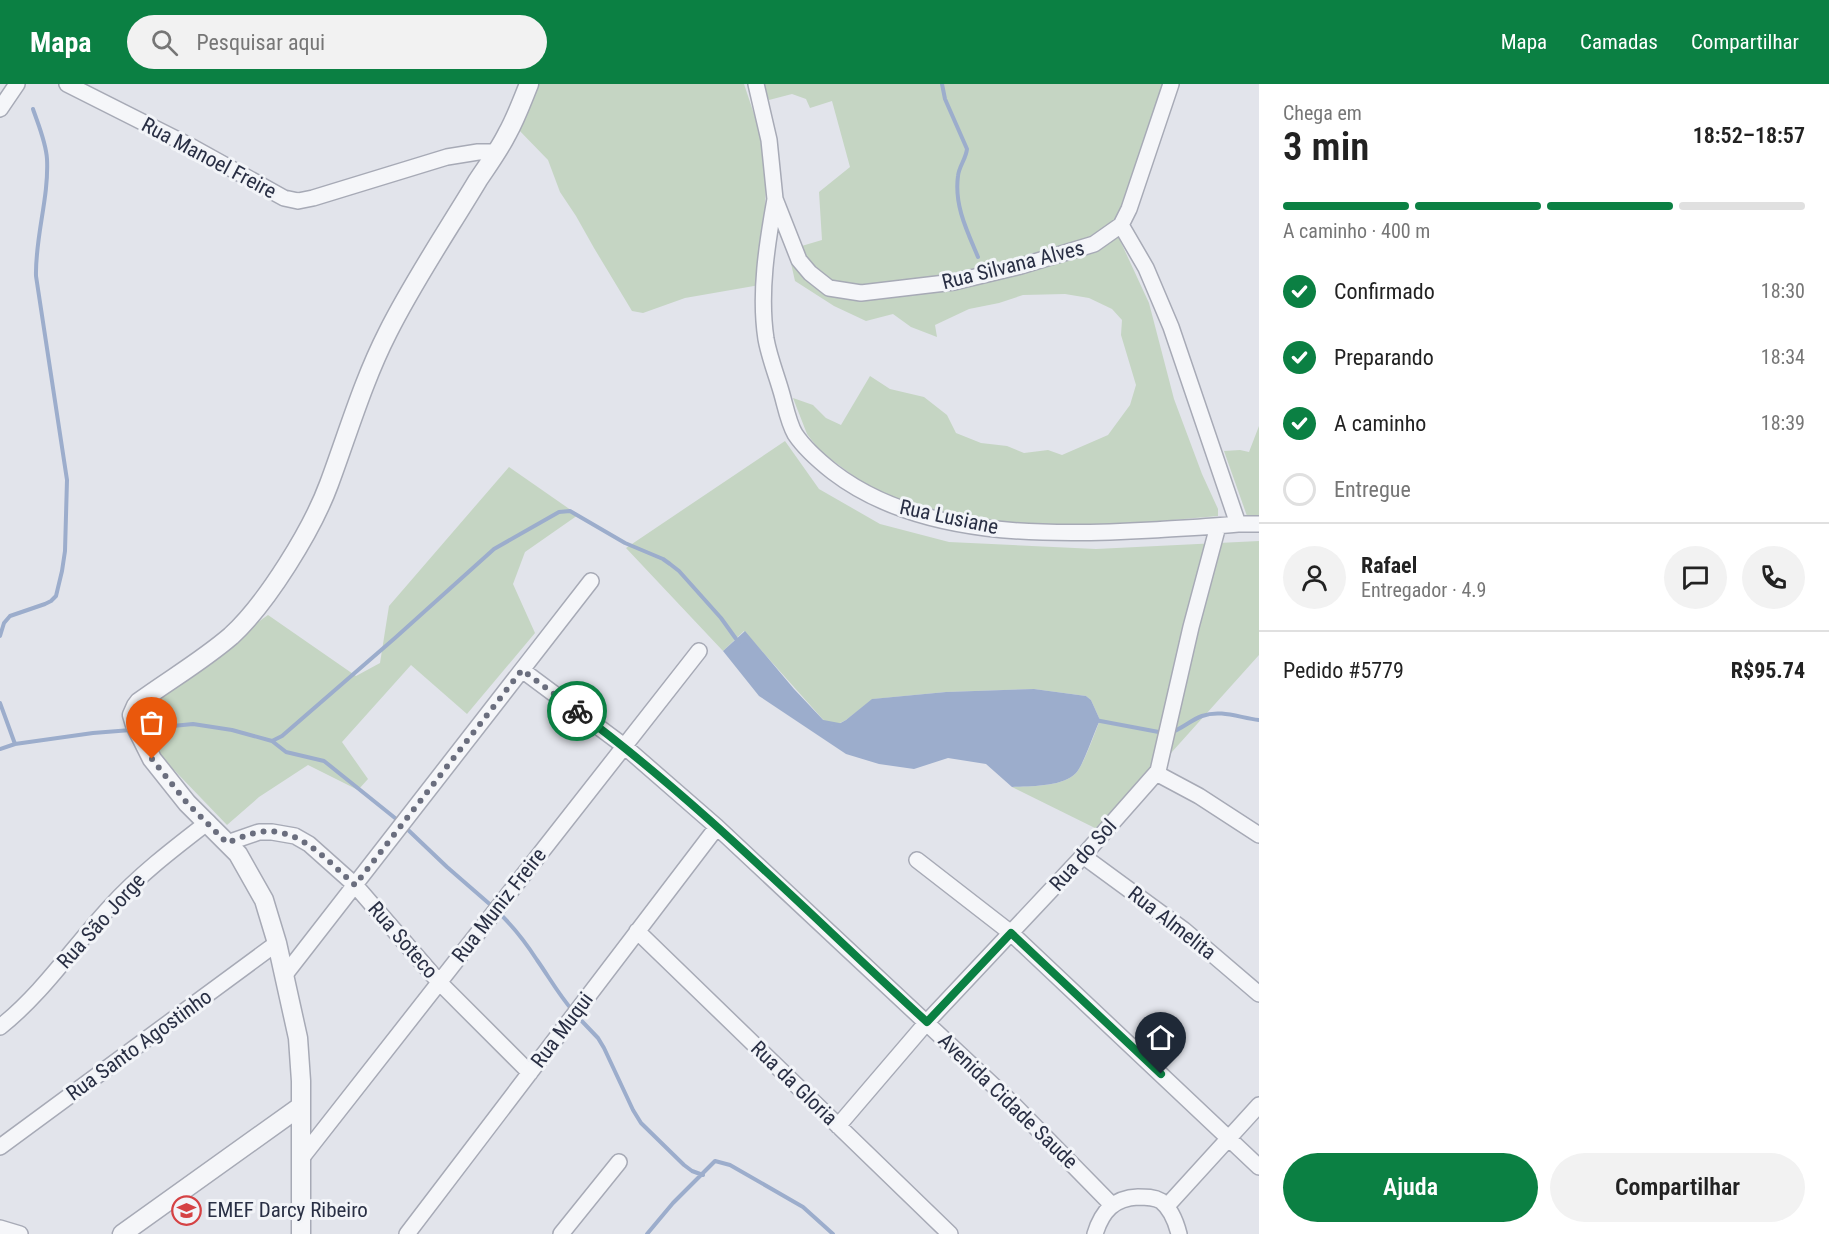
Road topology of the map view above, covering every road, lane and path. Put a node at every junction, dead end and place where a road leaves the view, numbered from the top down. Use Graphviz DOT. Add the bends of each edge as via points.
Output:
graph roads {
  1 [pos="17,84"];
  2 [pos="68,84"];
  3 [pos="529,84"];
  4 [pos="756,84"];
  5 [pos="1171,84"];
  6 [pos="0,110"];
  7 [pos="495,152"];
  8 [pos="775,199"];
  9 [pos="1121,225"];
  10 [pos="1238,524"];
  11 [pos="1259,524"];
  12 [pos="1218,526"];
  13 [pos="591,581"];
  14 [pos="699,651"];
  15 [pos="522,670"];
  16 [pos="624,746"];
  17 [pos="1156,773"];
  18 [pos="208,822"];
  19 [pos="717,827"];
  20 [pos="1259,835"];
  21 [pos="227,843"];
  22 [pos="1083,856"];
  23 [pos="917,860"];
  24 [pos="355,885"];
  25 [pos="637,931"];
  26 [pos="1011,933"];
  27 [pos="277,943"];
  28 [pos="284,976"];
  29 [pos="439,982"];
  30 [pos="1259,994"];
  31 [pos="927,1022"];
  32 [pos="0,1026"];
  33 [pos="530,1073"];
  34 [pos="1259,1105"];
  35 [pos="302,1106"];
  36 [pos="838,1126"];
  37 [pos="1228,1137"];
  38 [pos="0,1147"];
  39 [pos="300,1160"];
  40 [pos="619,1162"];
  41 [pos="1259,1167"];
  42 [pos="1112,1205"];
  43 [pos="1167,1206"];
  44 [pos="0,1228"];
  45 [pos="20,1234"];
  46 [pos="122,1234"];
  47 [pos="302,1234"];
  48 [pos="408,1234"];
  49 [pos="561,1234"];
  50 [pos="950,1234"];
  51 [pos="1095,1234"];
  52 [pos="1179,1234"];
  1 -- 6 [label="street"];
  2 -- 7 [label="street, Rua Manoel Freire" via="291,200 313,198 447,158"];
  3 -- 7 [label="street"];
  4 -- 8 [label="street, Rua Silvana Alves" via="769,140"];
  5 -- 9 [label="street"];
  7 -- 18 [label="street" via="388,332 328,487 291,557 230,636 139,702 132,715 152,759"];
  8 -- 9 [label="street, Rua Silvana Alves" via="799,260 810,273 829,288 861,293 954,282 1022,266 1095,244"];
  8 -- 12 [label="street, Rua Lusiane" via="764,299 769,353 794,432 821,463 849,484 906,511 981,527 1082,534"];
  9 -- 10 [label="street" via="1146,268 1171,327"];
  10 -- 11 [label="street, Rua Lusiane"];
  10 -- 12 [label="street, Rua Lusiane"];
  12 -- 17 [label="street, Rua do Sol"];
  13 -- 15 [label="street"];
  14 -- 16 [label="street, Rua Muniz Freire"];
  15 -- 16 [label="street, Avenida Cidade Saude"];
  15 -- 24 [label="street"];
  16 -- 19 [label="street, Avenida Cidade Saude"];
  16 -- 29 [label="street, Rua Muniz Freire"];
  17 -- 20 [label="street"];
  17 -- 22 [label="street, Rua do Sol"];
  18 -- 21 [label="street"];
  18 -- 32 [label="street, Rua São Jorge" via="157,861 110,907 51,977"];
  19 -- 25 [label="street, Rua Muqui"];
  19 -- 31 [label="street, Avenida Cidade Saude"];
  21 -- 24 [label="street, Rua Soteco" via="259,832 294,836 309,844"];
  21 -- 27 [label="street" via="238,854 264,900"];
  22 -- 26 [label="street, Rua do Sol"];
  22 -- 30 [label="street, Rua Almelita" via="1184,930"];
  23 -- 26 [label="street"];
  24 -- 28 [label="street"];
  24 -- 29 [label="street, Rua Soteco"];
  25 -- 33 [label="street, Rua Muqui"];
  25 -- 36 [label="street, Rua da Gloria"];
  26 -- 31 [label="street, Rua do Sol"];
  26 -- 37 [label="street"];
  27 -- 28 [label="street"];
  27 -- 38 [label="street, Rua Santo Agostinho"];
  28 -- 35 [label="street" via="298,1038"];
  29 -- 33 [label="street, Rua Soteco"];
  29 -- 39 [label="street, Rua Muniz Freire"];
  31 -- 36 [label="street, Rua do Sol"];
  31 -- 42 [label="street, Avenida Cidade Saude"];
  33 -- 48 [label="street, Rua Muqui"];
  34 -- 37 [label="street"];
  35 -- 39 [label="street"];
  35 -- 46 [label="street"];
  36 -- 50 [label="street, Rua da Gloria"];
  37 -- 41 [label="street"];
  37 -- 43 [label="street"];
  39 -- 47 [label="street"];
  40 -- 49 [label="street"];
  42 -- 43 [label="street" via="1147,1197 1159,1199"];
  42 -- 51 [label="street"];
  43 -- 52 [label="street"];
  44 -- 45 [label="street"];
}
